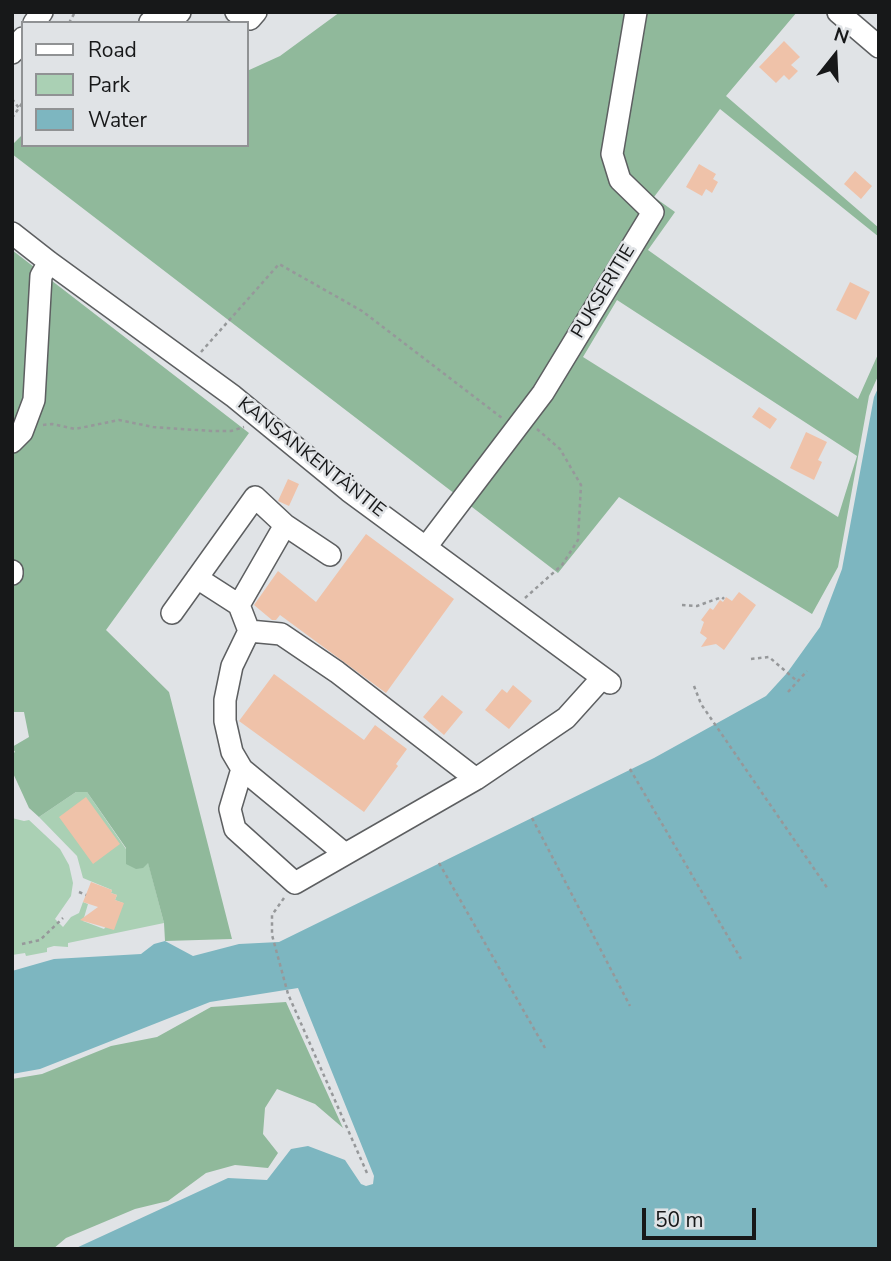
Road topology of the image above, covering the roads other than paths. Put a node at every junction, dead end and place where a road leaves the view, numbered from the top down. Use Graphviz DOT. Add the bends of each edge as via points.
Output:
graph roads {
  1 [pos="180,12"];
  2 [pos="236,12"];
  3 [pos="256,12"];
  4 [pos="636,12"];
  5 [pos="838,12"];
  6 [pos="154,21"];
  7 [pos="879,47"];
  8 [pos="12,233"];
  9 [pos="49,262"];
  10 [pos="17,437"];
  11 [pos="285,525"];
  12 [pos="426,547"];
  13 [pos="330,555"];
  14 [pos="197,578"];
  15 [pos="239,605"];
  16 [pos="172,613"];
  17 [pos="249,631"];
  18 [pos="242,769"];
  19 [pos="476,779"];
  20 [pos="345,854"];
  1 -- 6 [label="street"];
  2 -- 3 [label="street" via="250,19"];
  4 -- 12 [label="street, PUKSERITIE" via="612,154 620,180 653,212 533,405"];
  5 -- 7 [label="street"];
  8 -- 9 [label="street, KANSANKENTÄNTIE"];
  9 -- 10 [label="street" via="41,276 34,400"];
  9 -- 12 [label="street, KANSANKENTÄNTIE"];
  11 -- 13 [label="street"];
  11 -- 14 [label="street" via="255,497"];
  11 -- 15 [label="street"];
  12 -- 19 [label="street, KANSANKENTÄNTIE" via="606,680 566,718"];
  14 -- 15 [label="street"];
  14 -- 16 [label="street"];
  15 -- 17 [label="street"];
  17 -- 18 [label="street" via="232,666 225,700 232,752"];
  17 -- 19 [label="street" via="281,634"];
  18 -- 20 [label="street"];
  18 -- 20 [label="street" via="230,809 235,829 295,883"];
  19 -- 20 [label="street"];
}
